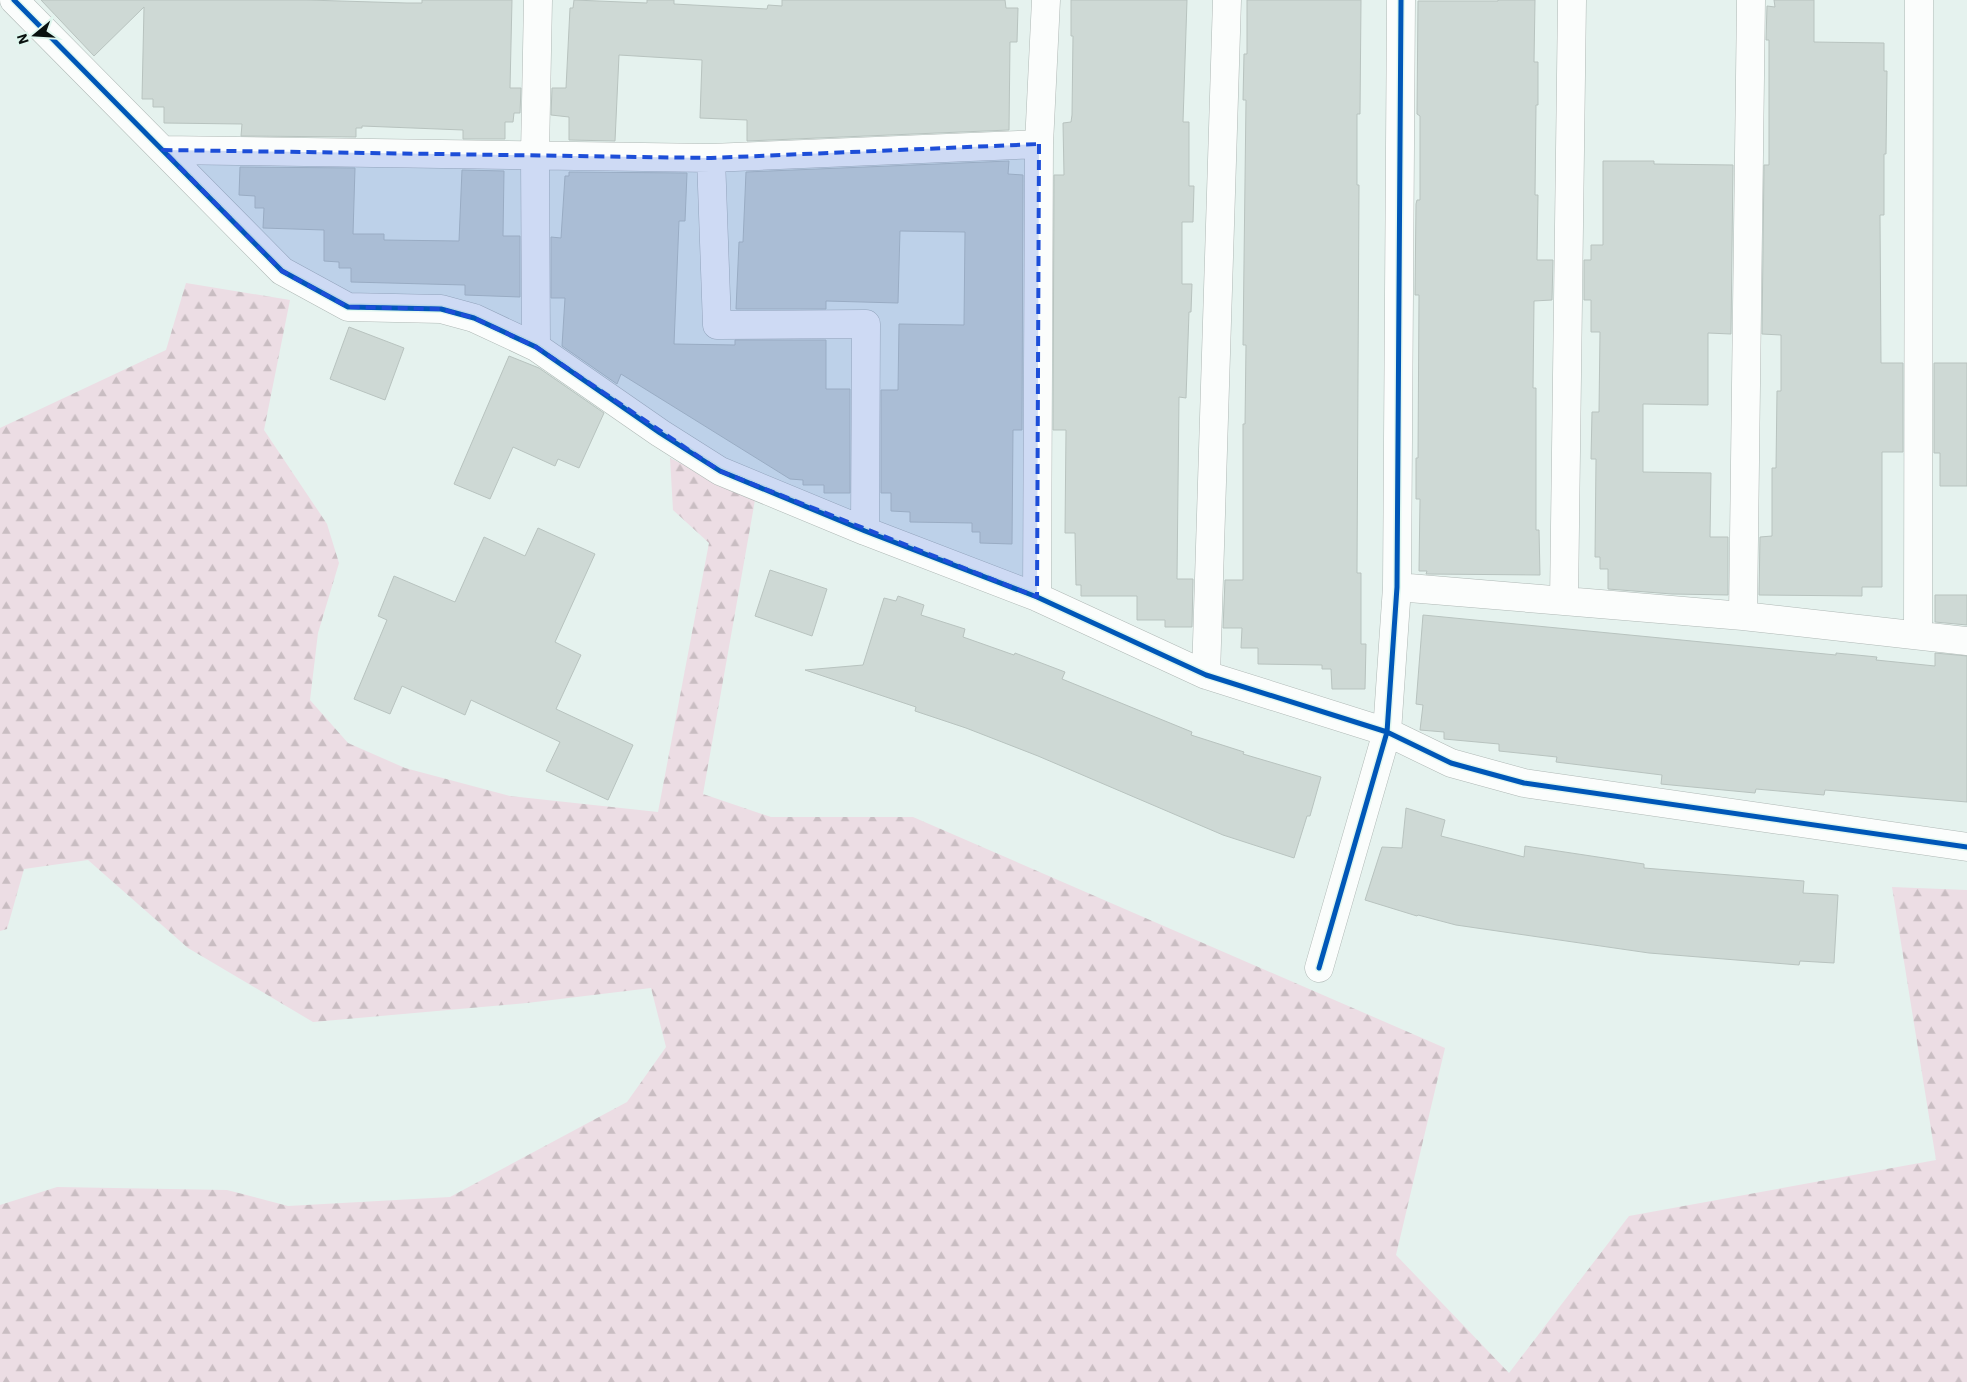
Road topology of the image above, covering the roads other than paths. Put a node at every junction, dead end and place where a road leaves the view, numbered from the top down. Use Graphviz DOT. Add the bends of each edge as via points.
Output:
graph roads {
  1 [pos="14,0"];
  2 [pos="538,0"];
  3 [pos="1046,0"];
  4 [pos="1227,0"];
  5 [pos="1401,0"];
  6 [pos="1572,0"];
  7 [pos="1751,0"];
  8 [pos="1919,0"];
  9 [pos="1039,144"];
  10 [pos="163,150"];
  11 [pos="536,154"];
  12 [pos="711,158"];
  13 [pos="536,347"];
  14 [pos="865,531"];
  15 [pos="1397,587"];
  16 [pos="1037,597"];
  17 [pos="1564,601"];
  18 [pos="1743,616"];
  19 [pos="1918,635"];
  20 [pos="1967,641"];
  21 [pos="1206,675"];
  22 [pos="1387,732"];
  23 [pos="1967,847"];
  24 [pos="1319,968"];
  1 -- 10 [label="street"];
  2 -- 11 [label="street"];
  3 -- 9 [label="street"];
  4 -- 21 [label="street"];
  5 -- 15 [label="street"];
  6 -- 17 [label="street"];
  7 -- 18 [label="street"];
  8 -- 19 [label="street"];
  9 -- 12 [label="street"];
  9 -- 16 [label="street"];
  10 -- 11 [label="street"];
  10 -- 13 [label="street" via="282,271 348,307 441,309 474,318"];
  11 -- 12 [label="street"];
  11 -- 13 [label="street"];
  12 -- 14 [label="street" via="717,325 866,324"];
  13 -- 14 [label="street" via="720,471"];
  14 -- 16 [label="street"];
  15 -- 17 [label="street"];
  15 -- 22 [label="street"];
  16 -- 21 [label="street"];
  17 -- 18 [label="street"];
  18 -- 19 [label="street"];
  19 -- 20 [label="street"];
  21 -- 22 [label="street"];
  22 -- 23 [label="street" via="1451,763 1524,784"];
  22 -- 24 [label="street"];
}
